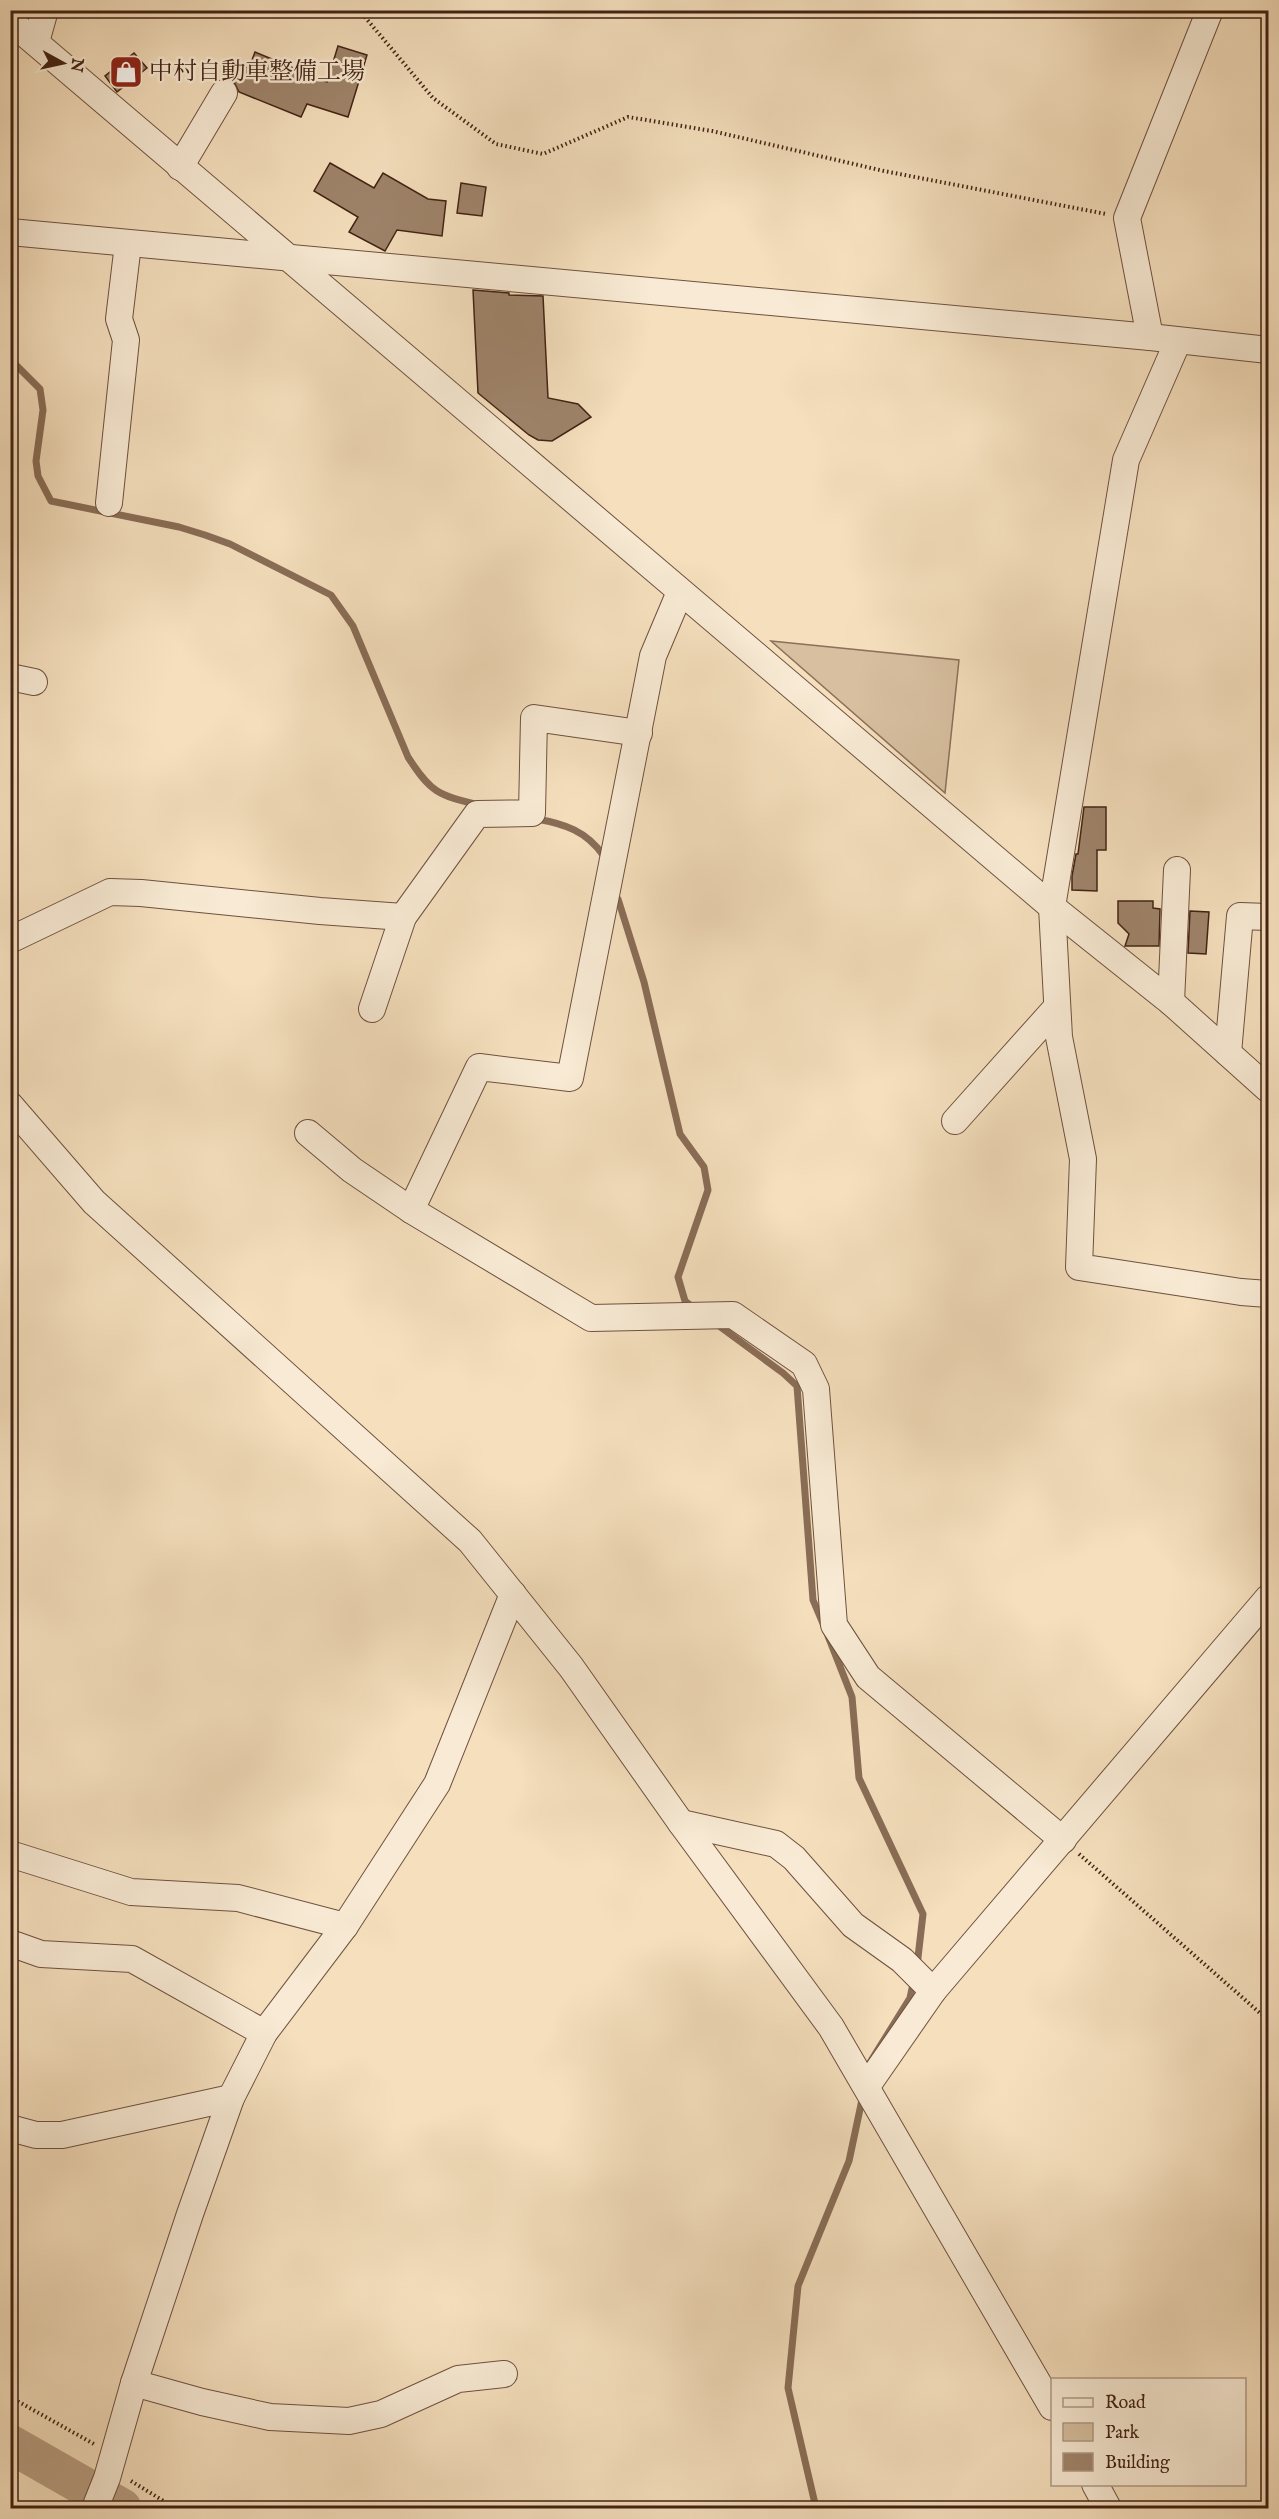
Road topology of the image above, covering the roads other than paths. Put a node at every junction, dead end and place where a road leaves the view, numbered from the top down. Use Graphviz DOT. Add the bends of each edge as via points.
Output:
graph roads {
  1 [pos="45,10"];
  2 [pos="1210,10"];
  3 [pos="10,21"];
  4 [pos="36,42"];
  5 [pos="224,93"];
  6 [pos="180,167"];
  7 [pos="10,232"];
  8 [pos="128,243"];
  9 [pos="291,258"];
  10 [pos="1150,337"];
  11 [pos="1178,341"];
  12 [pos="1269,350"];
  13 [pos="110,503"];
  14 [pos="680,592"];
  15 [pos="639,733"];
  16 [pos="1177,870"];
  17 [pos="1052,907"];
  18 [pos="403,917"];
  19 [pos="1269,918"];
  20 [pos="10,940"];
  21 [pos="1171,1002"];
  22 [pos="1057,1007"];
  23 [pos="372,1009"];
  24 [pos="1228,1053"];
  25 [pos="1269,1089"];
  26 [pos="10,1106"];
  27 [pos="955,1121"];
  28 [pos="308,1133"];
  29 [pos="411,1209"];
  30 [pos="1269,1294"];
  31 [pos="513,1594"];
  32 [pos="1269,1598"];
  33 [pos="681,1823"];
  34 [pos="1063,1840"];
  35 [pos="10,1854"];
  36 [pos="345,1926"];
  37 [pos="10,1943"];
  38 [pos="933,1991"];
  39 [pos="264,2033"];
  40 [pos="867,2086"];
  41 [pos="231,2098"];
  42 [pos="10,2128"];
  43 [pos="504,2374"];
  44 [pos="134,2383"];
  45 [pos="1051,2405"];
  46 [pos="1096,2486"];
  47 [pos="95,2508"];
  48 [pos="1108,2508"];
  1 -- 4 [label="street"];
  2 -- 10 [label="street" via="1127,218"];
  3 -- 4 [label="street"];
  4 -- 6 [label="street"];
  5 -- 6 [label="street"];
  6 -- 9 [label="street"];
  7 -- 8 [label="street"];
  8 -- 9 [label="street"];
  8 -- 13 [label="street" via="119,319 126,340"];
  9 -- 10 [label="street"];
  9 -- 14 [label="street"];
  10 -- 11 [label="street"];
  11 -- 12 [label="street"];
  11 -- 17 [label="street" via="1126,460"];
  14 -- 15 [label="street" via="653,656"];
  14 -- 17 [label="street"];
  15 -- 18 [label="street" via="534,718 532,813 477,814"];
  15 -- 29 [label="street" via="570,1078 479,1067"];
  16 -- 21 [label="street"];
  17 -- 21 [label="street"];
  17 -- 22 [label="street"];
  18 -- 20 [label="street" via="110,892"];
  18 -- 23 [label="street"];
  19 -- 24 [label="street" via="1240,916"];
  21 -- 24 [label="street"];
  22 -- 27 [label="street"];
  22 -- 30 [label="street" via="1083,1159 1080,1267"];
  24 -- 25 [label="street"];
  26 -- 31 [label="street" via="94,1202 470,1541"];
  28 -- 29 [label="street" via="352,1170"];
  29 -- 34 [label="street" via="591,1318 733,1315 804,1364 816,1389 834,1625 868,1677"];
  31 -- 33 [label="street" via="571,1667"];
  31 -- 36 [label="street" via="437,1784"];
  32 -- 34 [label="street"];
  33 -- 38 [label="street" via="776,1844 794,1858 853,1925 902,1960"];
  33 -- 40 [label="street" via="831,2027"];
  34 -- 38 [label="street"];
  35 -- 36 [label="street" via="131,1892 238,1898"];
  36 -- 39 [label="street"];
  37 -- 39 [label="street" via="41,1954 132,1959"];
  38 -- 40 [label="street"];
  39 -- 41 [label="street"];
  40 -- 45 [label="street"];
  41 -- 42 [label="street" via="62,2135 36,2135"];
  41 -- 44 [label="street"];
  43 -- 44 [label="street" via="458,2379 381,2414 349,2421 270,2416"];
  44 -- 47 [label="street"];
  46 -- 48 [label="street"];
}
